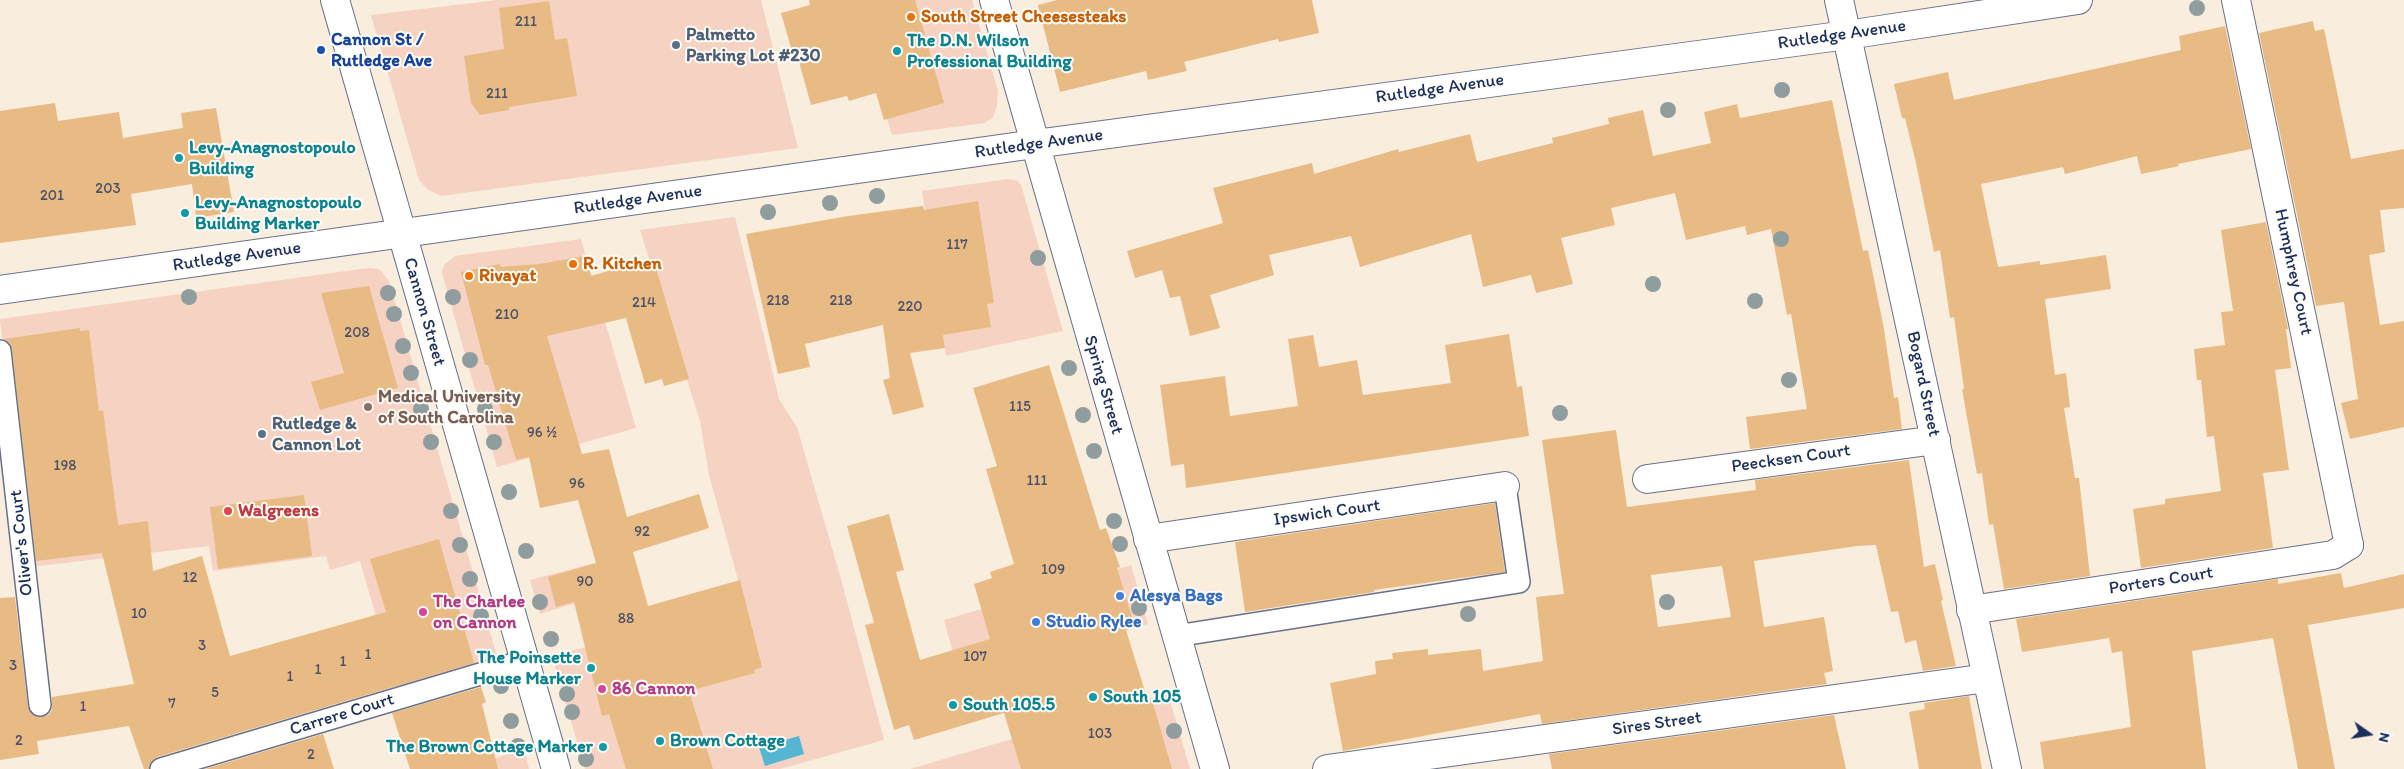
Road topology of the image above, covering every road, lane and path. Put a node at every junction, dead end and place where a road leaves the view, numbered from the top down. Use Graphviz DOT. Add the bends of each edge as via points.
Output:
graph roads {
  1 [pos="335,0"];
  2 [pos="994,0"];
  3 [pos="1839,0"];
  4 [pos="2078,0"];
  5 [pos="2236,0"];
  6 [pos="1847,34"];
  7 [pos="1035,144"];
  8 [pos="402,234"];
  9 [pos="0,290"];
  10 [pos="0,351"];
  11 [pos="1936,440"];
  12 [pos="1647,479"];
  13 [pos="1505,486"];
  14 [pos="1148,539"];
  15 [pos="2349,545"];
  16 [pos="1971,610"];
  17 [pos="1176,636"];
  18 [pos="524,661"];
  19 [pos="1987,678"];
  20 [pos="40,705"];
  21 [pos="161,769"];
  22 [pos="556,769"];
  23 [pos="1215,769"];
  24 [pos="1328,769"];
  25 [pos="2007,769"];
  1 -- 8 [label="main road, Cannon Street"];
  2 -- 7 [label="main road, Spring Street"];
  3 -- 6 [label="main road, Bogard Street"];
  4 -- 6 [label="main road, Rutledge Avenue"];
  5 -- 15 [label="main road, Humphrey Court"];
  6 -- 7 [label="main road, Rutledge Avenue"];
  6 -- 11 [label="main road, Bogard Street"];
  7 -- 8 [label="main road, Rutledge Avenue"];
  7 -- 14 [label="main road, Spring Street"];
  8 -- 9 [label="main road, Rutledge Avenue"];
  8 -- 18 [label="main road, Cannon Street"];
  10 -- 20 [label="lane, Oliver's Court"];
  11 -- 12 [label="main road, Peecksen Court"];
  11 -- 16 [label="main road, Bogard Street"];
  13 -- 14 [label="main road, Ipswich Court"];
  13 -- 17 [label="lane" via="1519,582"];
  14 -- 17 [label="main road, Spring Street"];
  15 -- 16 [label="main road, Porters Court" via="2332,555"];
  16 -- 19 [label="main road, Bogard Street"];
  17 -- 23 [label="main road, Spring Street"];
  18 -- 21 [label="lane, Carrere Court"];
  18 -- 22 [label="main road, Cannon Street"];
  19 -- 24 [label="main road, Sires Street"];
  19 -- 25 [label="main road, Bogard Street"];
}
